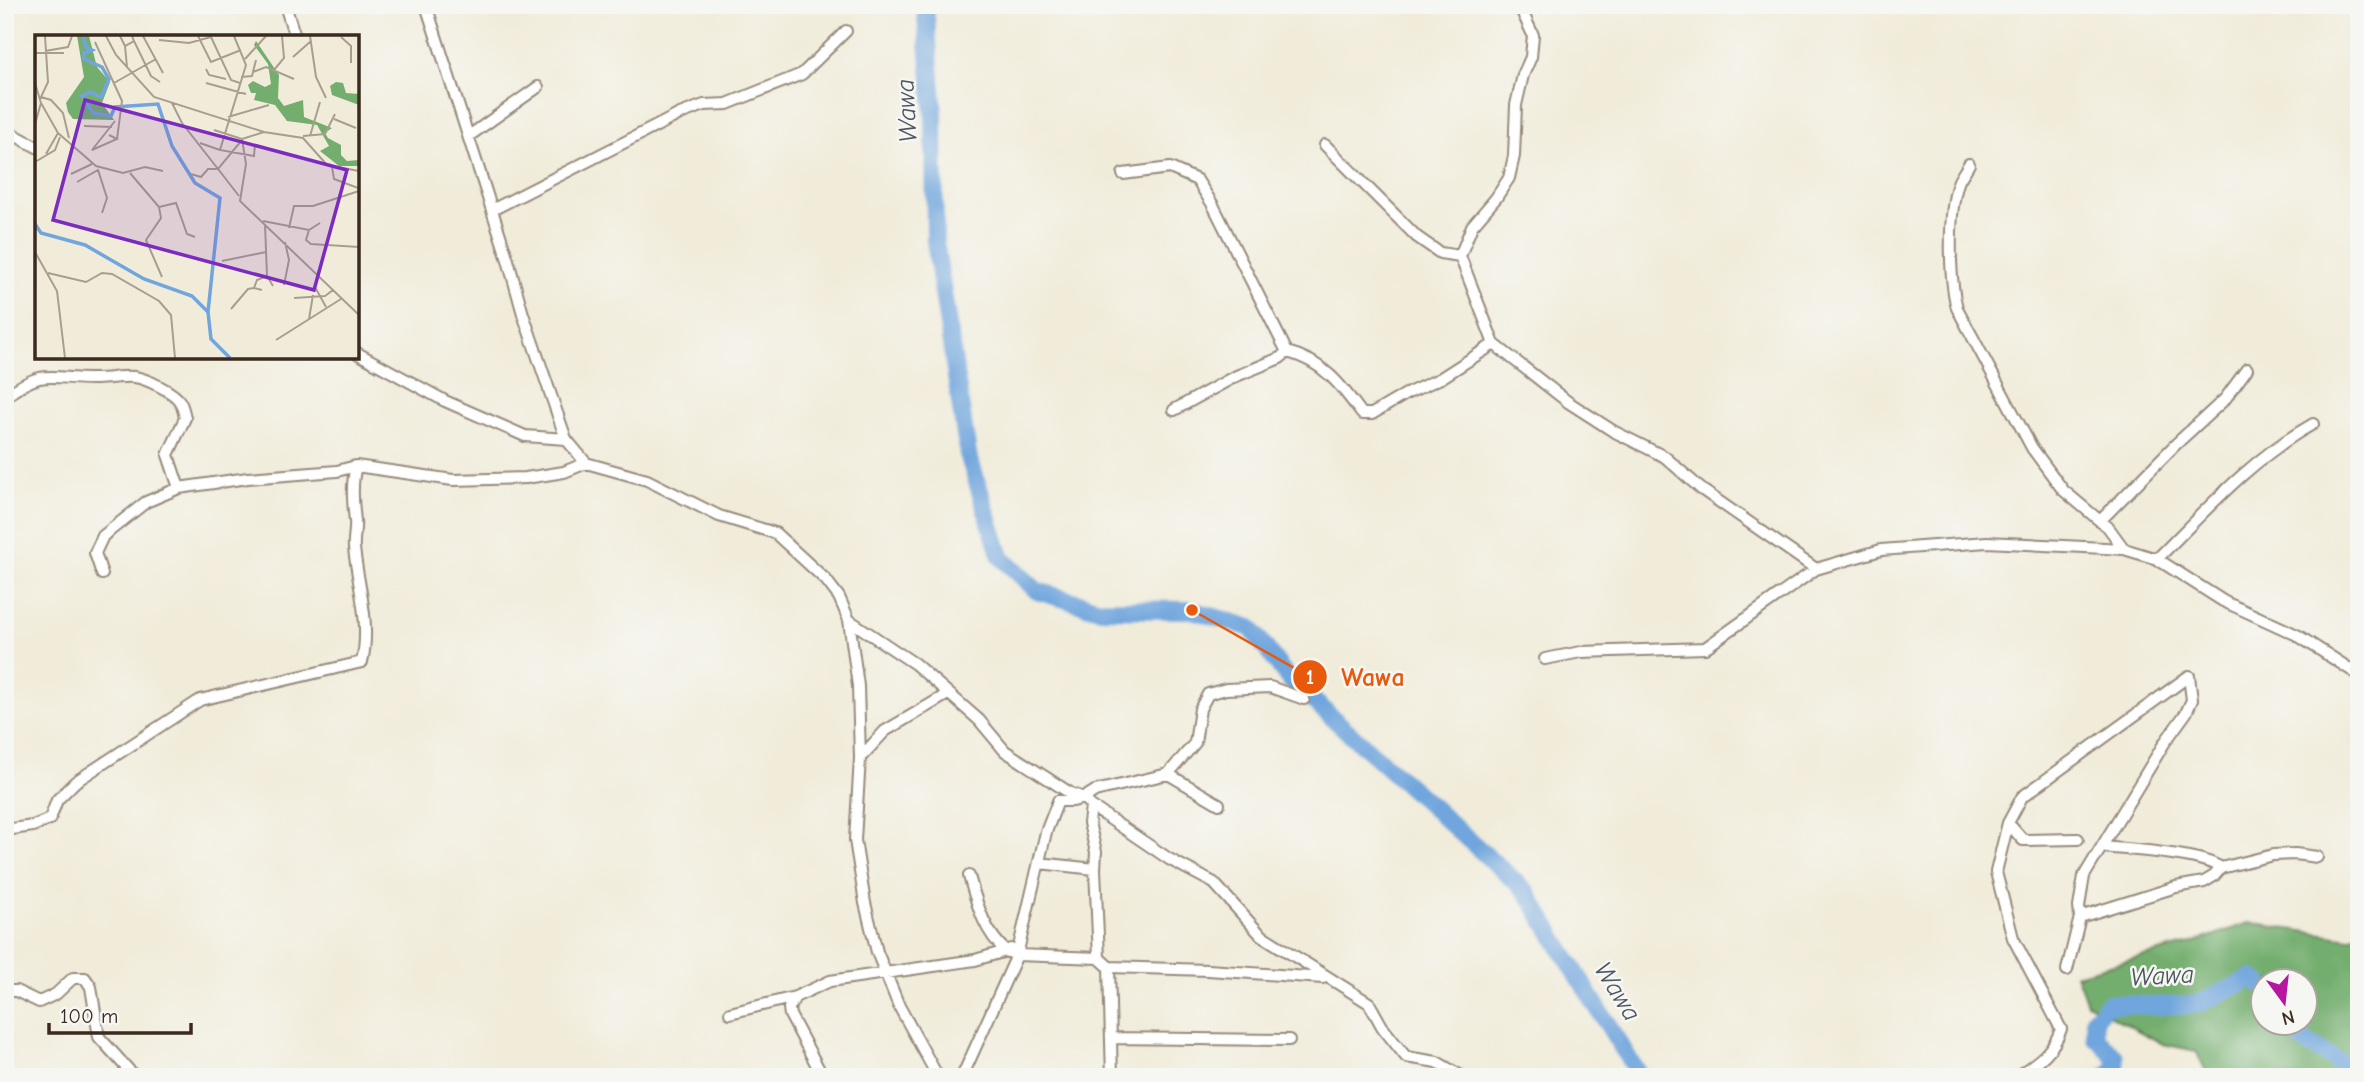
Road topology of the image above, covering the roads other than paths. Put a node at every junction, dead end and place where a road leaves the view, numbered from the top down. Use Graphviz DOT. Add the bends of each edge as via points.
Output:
graph roads {
  1 [pos="285,5"];
  2 [pos="1519,5"];
  3 [pos="430,6"];
  4 [pos="846,31"];
  5 [pos="294,35"];
  6 [pos="538,87"];
  7 [pos="5,130"];
  8 [pos="469,136"];
  9 [pos="1325,145"];
  10 [pos="35,146"];
  11 [pos="1969,164"];
  12 [pos="1123,174"];
  13 [pos="492,210"];
  14 [pos="1460,256"];
  15 [pos="1493,344"];
  16 [pos="359,346"];
  17 [pos="1287,352"];
  18 [pos="359,354"];
  19 [pos="372,362"];
  20 [pos="2247,369"];
  21 [pos="5,397"];
  22 [pos="1174,410"];
  23 [pos="2313,424"];
  24 [pos="566,439"];
  25 [pos="586,463"];
  26 [pos="356,466"];
  27 [pos="179,488"];
  28 [pos="2100,521"];
  29 [pos="2124,549"];
  30 [pos="2157,559"];
  31 [pos="1816,569"];
  32 [pos="102,574"];
  33 [pos="849,620"];
  34 [pos="1545,659"];
  35 [pos="2359,675"];
  36 [pos="948,694"];
  37 [pos="1304,699"];
  38 [pos="860,758"];
  39 [pos="1168,774"];
  40 [pos="1088,802"];
  41 [pos="1219,804"];
  42 [pos="2008,823"];
  43 [pos="5,830"];
  44 [pos="2078,839"];
  45 [pos="2103,847"];
  46 [pos="2317,857"];
  47 [pos="1039,863"];
  48 [pos="2221,868"];
  49 [pos="1095,869"];
  50 [pos="969,877"];
  51 [pos="2080,918"];
  52 [pos="1006,951"];
  53 [pos="1019,951"];
  54 [pos="1099,958"];
  55 [pos="1109,967"];
  56 [pos="2067,970"];
  57 [pos="886,974"];
  58 [pos="1326,978"];
  59 [pos="5,991"];
  60 [pos="795,997"];
  61 [pos="730,1013"];
  62 [pos="1111,1038"];
  63 [pos="1289,1040"];
  64 [pos="135,1077"];
  65 [pos="823,1077"];
  66 [pos="938,1077"];
  67 [pos="962,1077"];
  68 [pos="1112,1077"];
  69 [pos="1463,1077"];
  70 [pos="2015,1077"];
  1 -- 5 [label="street"];
  2 -- 14 [label="street" via="1533,35 1516,105 1514,156 1508,178 1472,226"];
  3 -- 8 [label="street"];
  4 -- 13 [label="street" via="802,74 727,104 704,105 680,114"];
  6 -- 8 [label="street"];
  7 -- 10 [label="street"];
  8 -- 13 [label="street"];
  9 -- 14 [label="street" via="1417,237 1440,253"];
  11 -- 28 [label="street" via="1959,181 1952,213 1956,308 2032,448 2063,489"];
  12 -- 17 [label="street" via="1170,168 1196,180"];
  13 -- 24 [label="street"];
  14 -- 15 [label="street"];
  15 -- 17 [label="street" via="1372,414 1362,414 1320,365"];
  15 -- 31 [label="street" via="1613,431 1665,457 1701,489"];
  16 -- 19 [label="street"];
  17 -- 22 [label="street"];
  18 -- 19 [label="street"];
  19 -- 24 [label="street" via="525,436"];
  20 -- 28 [label="street" via="2225,399"];
  21 -- 27 [label="street" via="23,382 53,375 94,380 136,377 160,386 180,400 185,418 169,455"];
  23 -- 30 [label="street" via="2281,441 2232,482"];
  24 -- 25 [label="street"];
  25 -- 26 [label="street" via="526,478 453,480"];
  25 -- 33 [label="street" via="647,480 719,516 775,533 826,580"];
  26 -- 27 [label="street"];
  26 -- 43 [label="street" via="354,546 365,611 362,662 201,700 75,782 57,800 50,819"];
  27 -- 32 [label="street" via="146,502 103,536 95,553"];
  28 -- 29 [label="street"];
  29 -- 30 [label="street"];
  29 -- 31 [label="street" via="1987,542 1881,550"];
  30 -- 35 [label="street" via="2223,601 2297,635"];
  31 -- 34 [label="street" via="1704,648 1581,652"];
  33 -- 36 [label="street" via="915,664"];
  33 -- 38 [label="street" via="858,686"];
  36 -- 38 [label="street" via="885,731"];
  36 -- 40 [label="street" via="1005,751"];
  37 -- 39 [label="street" via="1270,687 1208,694 1199,709 1195,743"];
  38 -- 57 [label="street" via="855,840 865,903"];
  39 -- 40 [label="street" via="1095,791"];
  39 -- 41 [label="street"];
  40 -- 47 [label="street" via="1058,801"];
  40 -- 49 [label="street"];
  40 -- 58 [label="street" via="1169,859 1214,883 1261,935"];
  42 -- 44 [label="street" via="2023,840"];
  42 -- 45 [label="street" via="2022,797 2189,676 2192,700 2186,713"];
  42 -- 70 [label="street" via="1996,872 2013,938 2061,1029 2045,1057"];
  45 -- 48 [label="street" via="2183,856"];
  45 -- 51 [label="street" via="2084,876"];
  46 -- 48 [label="street" via="2273,855"];
  47 -- 49 [label="street"];
  47 -- 53 [label="street"];
  48 -- 51 [label="street" via="2204,882"];
  49 -- 54 [label="street"];
  50 -- 52 [label="street" via="982,919"];
  51 -- 56 [label="street"];
  52 -- 53 [label="street"];
  52 -- 57 [label="street"];
  53 -- 54 [label="street"];
  53 -- 67 [label="street"];
  54 -- 55 [label="street"];
  55 -- 58 [label="street"];
  55 -- 62 [label="street"];
  57 -- 60 [label="street" via="831,981"];
  57 -- 66 [label="street"];
  58 -- 69 [label="street" via="1368,1003 1406,1057 1437,1062"];
  59 -- 64 [label="street" via="39,1002 73,978 85,978 91,987 99,1037"];
  60 -- 61 [label="street"];
  60 -- 65 [label="street" via="790,1014"];
  62 -- 63 [label="street"];
  62 -- 68 [label="street"];
}
